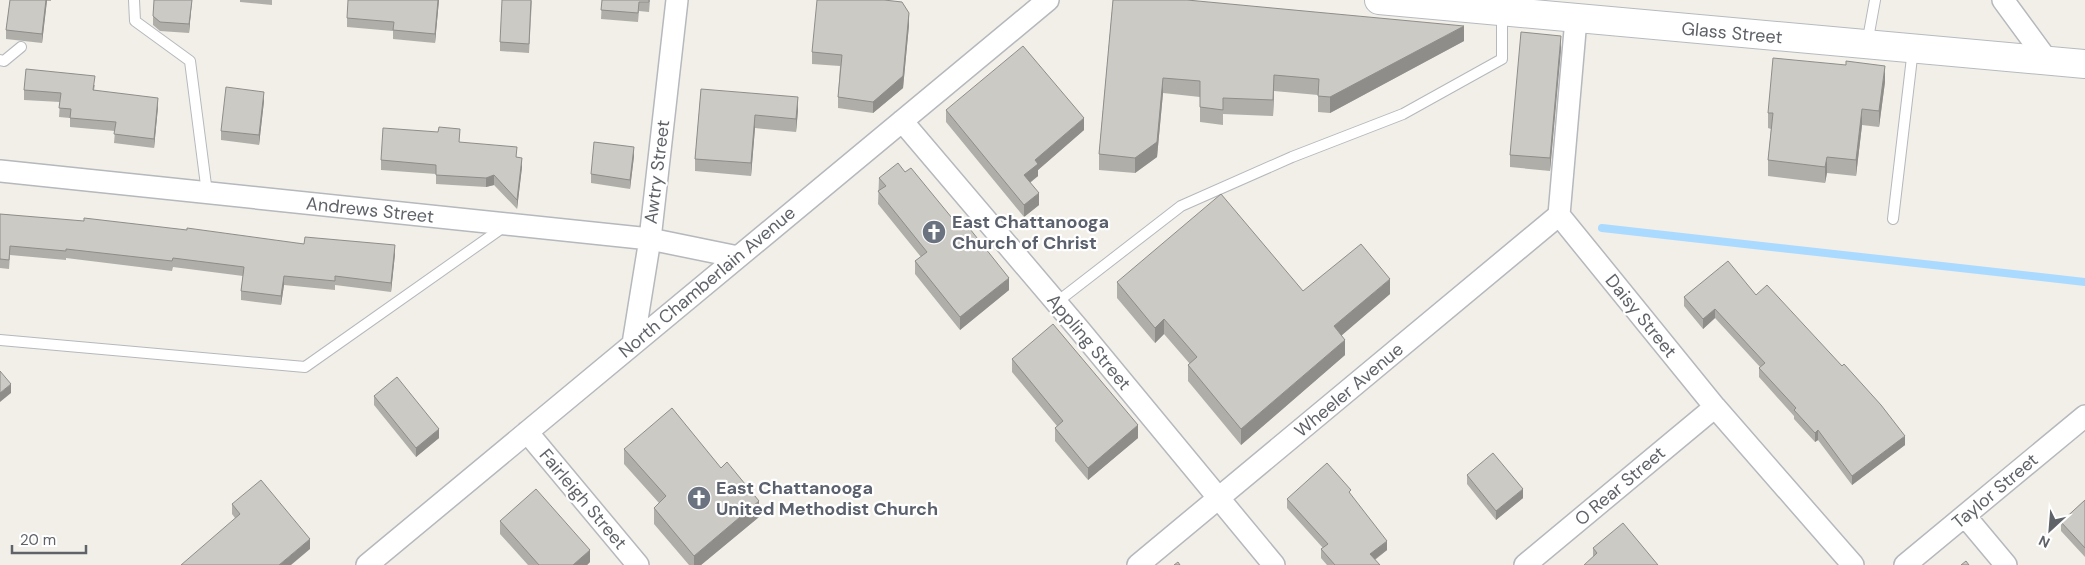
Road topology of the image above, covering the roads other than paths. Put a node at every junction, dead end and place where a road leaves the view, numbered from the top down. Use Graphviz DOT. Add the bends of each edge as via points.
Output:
graph roads {
  1 [pos="134,0"];
  2 [pos="677,0"];
  3 [pos="1048,0"];
  4 [pos="1378,0"];
  5 [pos="1875,0"];
  6 [pos="2003,0"];
  7 [pos="1502,12"];
  8 [pos="1576,19"];
  9 [pos="1867,44"];
  10 [pos="21,47"];
  11 [pos="1913,48"];
  12 [pos="0,60"];
  13 [pos="2047,60"];
  14 [pos="2085,64"];
  15 [pos="902,121"];
  16 [pos="0,171"];
  17 [pos="207,193"];
  18 [pos="1559,214"];
  19 [pos="1893,219"];
  20 [pos="508,224"];
  21 [pos="650,239"];
  22 [pos="738,257"];
  23 [pos="1057,302"];
  24 [pos="0,340"];
  25 [pos="634,344"];
  26 [pos="1715,407"];
  27 [pos="2085,416"];
  28 [pos="527,432"];
  29 [pos="1218,498"];
  30 [pos="1965,516"];
  31 [pos="367,565"];
  32 [pos="638,565"];
  33 [pos="1138,565"];
  34 [pos="1274,565"];
  35 [pos="1525,565"];
  36 [pos="1853,565"];
  37 [pos="1906,565"];
  38 [pos="2006,565"];
  1 -- 17 [label="lane" via="135,21 190,61"];
  2 -- 21 [label="street, Awtry Street"];
  3 -- 15 [label="street, North Chamberlain Avenue"];
  4 -- 7 [label="main road, Glass Street"];
  5 -- 9 [label="lane"];
  6 -- 13 [label="street"];
  7 -- 8 [label="main road, Glass Street"];
  7 -- 23 [label="lane" via="1502,59 1403,114 1292,157 1181,206"];
  8 -- 9 [label="main road, Glass Street"];
  8 -- 18 [label="street"];
  9 -- 11 [label="main road, Glass Street"];
  10 -- 12 [label="lane" via="4,61"];
  11 -- 13 [label="main road, Glass Street"];
  11 -- 19 [label="lane"];
  13 -- 14 [label="main road, Glass Street"];
  15 -- 22 [label="street, North Chamberlain Avenue"];
  15 -- 23 [label="street, Appling Street"];
  16 -- 17 [label="street, Andrews Street"];
  17 -- 20 [label="street, Andrews Street"];
  18 -- 26 [label="street, Daisy Street"];
  18 -- 29 [label="street, Wheeler Avenue"];
  20 -- 21 [label="street, Andrews Street"];
  20 -- 24 [label="lane" via="305,367"];
  21 -- 22 [label="street, Andrews Street"];
  21 -- 25 [label="street, Awtry Street"];
  22 -- 25 [label="street, North Chamberlain Avenue"];
  23 -- 29 [label="street, Appling Street"];
  25 -- 28 [label="street, North Chamberlain Avenue"];
  26 -- 35 [label="street, O Rear Street"];
  26 -- 36 [label="street, Daisy Street"];
  27 -- 30 [label="street, Taylor Street"];
  28 -- 31 [label="street, North Chamberlain Avenue"];
  28 -- 32 [label="street, Fairleigh Street"];
  29 -- 33 [label="street, Wheeler Avenue"];
  29 -- 34 [label="street, Appling Street"];
  30 -- 37 [label="street, Taylor Street"];
  30 -- 38 [label="street"];
}
